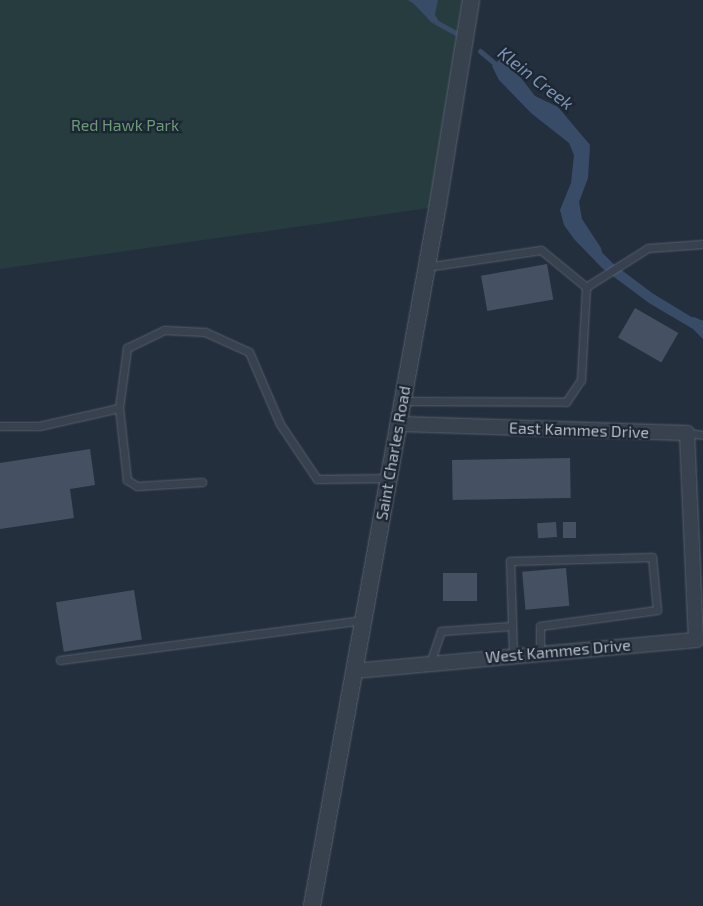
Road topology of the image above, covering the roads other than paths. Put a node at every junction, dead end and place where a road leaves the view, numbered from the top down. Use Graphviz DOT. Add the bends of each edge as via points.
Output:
graph roads {
  1 [pos="471,0"];
  2 [pos="703,244"];
  3 [pos="426,267"];
  4 [pos="586,288"];
  5 [pos="402,401"];
  6 [pos="119,408"];
  7 [pos="399,424"];
  8 [pos="0,426"];
  9 [pos="687,433"];
  10 [pos="703,435"];
  11 [pos="389,478"];
  12 [pos="202,482"];
  13 [pos="364,620"];
  14 [pos="512,626"];
  15 [pos="700,640"];
  16 [pos="540,652"];
  17 [pos="513,654"];
  18 [pos="60,660"];
  19 [pos="430,663"];
  20 [pos="354,670"];
  21 [pos="312,906"];
  1 -- 3 [label="street, Saint Charles Road"];
  2 -- 4 [label="lane" via="648,248"];
  3 -- 4 [label="lane" via="541,250"];
  3 -- 5 [label="street, Saint Charles Road"];
  4 -- 5 [label="lane" via="581,380 566,402"];
  5 -- 7 [label="street, Saint Charles Road"];
  6 -- 8 [label="lane" via="39,426"];
  6 -- 11 [label="lane" via="127,348 164,330 205,332 249,352 280,424 316,479"];
  6 -- 12 [label="lane" via="127,480 137,486"];
  7 -- 9 [label="street, East Kammes Drive"];
  7 -- 11 [label="street, Saint Charles Road"];
  9 -- 10 [label="lane"];
  9 -- 15 [label="street, West Kammes Drive" via="693,574"];
  11 -- 13 [label="street, Saint Charles Road"];
  13 -- 18 [label="lane"];
  13 -- 20 [label="street, Saint Charles Road"];
  14 -- 16 [label="lane" via="510,561 652,557 657,610 540,626"];
  14 -- 17 [label="lane"];
  14 -- 19 [label="lane" via="441,631"];
  15 -- 16 [label="street, West Kammes Drive"];
  16 -- 17 [label="street, West Kammes Drive"];
  17 -- 19 [label="street, West Kammes Drive"];
  19 -- 20 [label="street, West Kammes Drive"];
  20 -- 21 [label="street, Saint Charles Road"];
}
